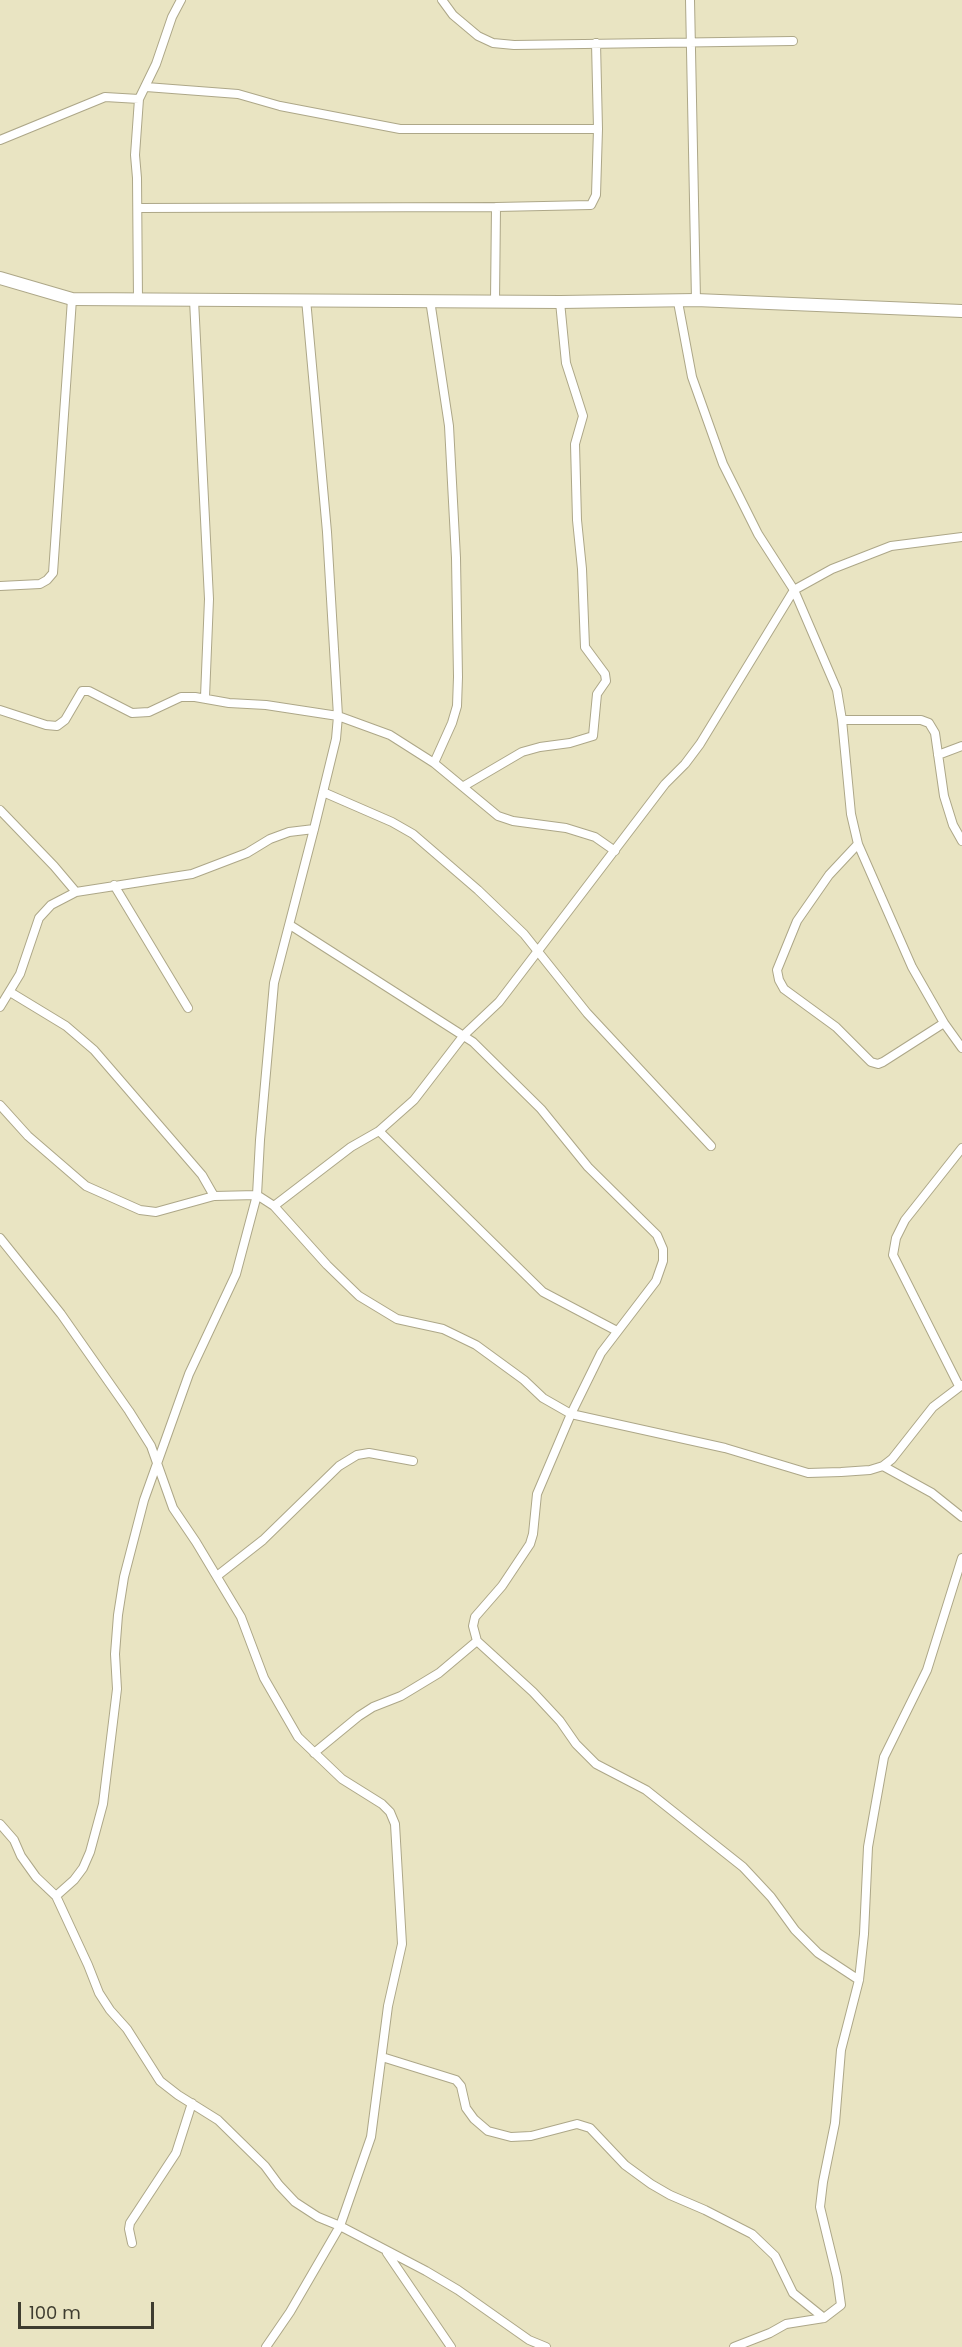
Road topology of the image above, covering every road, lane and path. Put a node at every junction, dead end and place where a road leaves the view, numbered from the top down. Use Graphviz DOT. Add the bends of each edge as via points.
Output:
graph roads {
  1 [pos="181,0"];
  2 [pos="442,0"];
  3 [pos="690,0"];
  4 [pos="793,41"];
  5 [pos="597,43"];
  6 [pos="690,44"];
  7 [pos="146,87"];
  8 [pos="139,99"];
  9 [pos="598,129"];
  10 [pos="0,140"];
  11 [pos="496,207"];
  12 [pos="138,208"];
  13 [pos="0,278"];
  14 [pos="72,299"];
  15 [pos="306,299"];
  16 [pos="138,300"];
  17 [pos="194,300"];
  18 [pos="430,300"];
  19 [pos="696,300"];
  20 [pos="495,301"];
  21 [pos="560,302"];
  22 [pos="678,302"];
  23 [pos="962,310"];
  24 [pos="962,537"];
  25 [pos="0,586"];
  26 [pos="794,590"];
  27 [pos="205,698"];
  28 [pos="0,710"];
  29 [pos="338,716"];
  30 [pos="842,720"];
  31 [pos="962,746"];
  32 [pos="938,755"];
  33 [pos="434,763"];
  34 [pos="464,786"];
  35 [pos="323,792"];
  36 [pos="0,810"];
  37 [pos="314,829"];
  38 [pos="962,841"];
  39 [pos="858,844"];
  40 [pos="615,851"];
  41 [pos="114,885"];
  42 [pos="76,892"];
  43 [pos="290,925"];
  44 [pos="538,952"];
  45 [pos="10,992"];
  46 [pos="0,1007"];
  47 [pos="188,1008"];
  48 [pos="944,1023"];
  49 [pos="464,1035"];
  50 [pos="962,1048"];
  51 [pos="0,1106"];
  52 [pos="379,1131"];
  53 [pos="711,1146"];
  54 [pos="962,1148"];
  55 [pos="257,1195"];
  56 [pos="214,1196"];
  57 [pos="274,1206"];
  58 [pos="0,1238"];
  59 [pos="617,1331"];
  60 [pos="960,1386"];
  61 [pos="571,1414"];
  62 [pos="157,1459"];
  63 [pos="413,1461"];
  64 [pos="883,1466"];
  65 [pos="962,1517"];
  66 [pos="962,1558"];
  67 [pos="217,1576"];
  68 [pos="477,1641"];
  69 [pos="314,1753"];
  70 [pos="0,1824"];
  71 [pos="56,1896"];
  72 [pos="859,1980"];
  73 [pos="382,2057"];
  74 [pos="192,2103"];
  75 [pos="340,2226"];
  76 [pos="132,2242"];
  77 [pos="386,2251"];
  78 [pos="824,2318"];
  79 [pos="266,2347"];
  80 [pos="451,2347"];
  81 [pos="546,2347"];
  82 [pos="734,2347"];
  1 -- 7 [label="street"];
  2 -- 5 [label="street" via="478,36 494,43"];
  3 -- 6 [label="street"];
  4 -- 6 [label="street"];
  5 -- 6 [label="street"];
  5 -- 9 [label="street"];
  6 -- 19 [label="street"];
  7 -- 8 [label="street"];
  7 -- 9 [label="street" via="238,94 400,129"];
  8 -- 10 [label="street" via="105,97"];
  8 -- 12 [label="street" via="135,155"];
  9 -- 11 [label="street" via="596,195 591,205"];
  11 -- 12 [label="street"];
  11 -- 20 [label="street"];
  12 -- 16 [label="street"];
  13 -- 14 [label="street"];
  14 -- 16 [label="street"];
  14 -- 25 [label="street" via="52,573 40,584"];
  15 -- 17 [label="street"];
  15 -- 18 [label="street"];
  15 -- 29 [label="street" via="327,532"];
  16 -- 17 [label="street"];
  17 -- 27 [label="street" via="209,599"];
  18 -- 20 [label="street"];
  18 -- 33 [label="street" via="449,426 458,677 454,715"];
  19 -- 22 [label="street"];
  19 -- 23 [label="street"];
  20 -- 21 [label="street"];
  21 -- 22 [label="street"];
  21 -- 34 [label="street" via="566,363 583,416 575,444 585,647 606,681 597,694 593,736 522,752"];
  22 -- 26 [label="street" via="692,377 723,464 758,534"];
  24 -- 26 [label="street" via="891,546 832,569"];
  26 -- 30 [label="street" via="837,690"];
  26 -- 40 [label="street" via="700,744"];
  27 -- 28 [label="street" via="181,697 149,712 132,713 82,691 65,720 57,726"];
  27 -- 29 [label="street"];
  29 -- 33 [label="street" via="390,735"];
  29 -- 35 [label="street"];
  30 -- 32 [label="street" via="921,720 929,723 935,733"];
  30 -- 39 [label="street" via="851,814"];
  31 -- 32 [label="street"];
  32 -- 38 [label="street" via="944,796"];
  33 -- 34 [label="street"];
  34 -- 40 [label="street" via="498,816 566,828 595,837"];
  35 -- 37 [label="street"];
  35 -- 44 [label="street" via="392,822 426,843 524,934"];
  36 -- 42 [label="street"];
  37 -- 41 [label="street" via="270,839 247,853 192,874"];
  37 -- 43 [label="street"];
  39 -- 48 [label="street" via="912,967"];
  39 -- 48 [label="street" via="829,875 797,921 777,969 778,980 784,989 878,1064"];
  40 -- 44 [label="street"];
  41 -- 42 [label="street"];
  41 -- 47 [label="street"];
  42 -- 45 [label="street" via="51,905 39,918"];
  43 -- 49 [label="street"];
  43 -- 55 [label="street" via="274,983"];
  44 -- 49 [label="street" via="499,1002"];
  44 -- 53 [label="street" via="587,1013"];
  45 -- 46 [label="street"];
  45 -- 56 [label="street" via="66,1026 94,1050 202,1175"];
  48 -- 50 [label="street"];
  49 -- 52 [label="street" via="414,1100"];
  49 -- 59 [label="street" via="541,1109 588,1167 657,1235 663,1261 656,1281"];
  51 -- 56 [label="street" via="69,1172 107,1197 156,1212"];
  52 -- 57 [label="street" via="343,1153"];
  52 -- 59 [label="street" via="543,1292"];
  54 -- 60 [label="street" via="905,1220 893,1255"];
  55 -- 56 [label="street"];
  55 -- 57 [label="street"];
  55 -- 62 [label="street" via="236,1274 189,1374"];
  57 -- 61 [label="street" via="359,1296 397,1319 443,1329 476,1345 543,1398"];
  58 -- 62 [label="street" via="61,1314 129,1411"];
  59 -- 61 [label="street" via="601,1353"];
  60 -- 64 [label="street" via="933,1407"];
  61 -- 64 [label="street" via="725,1448 808,1473"];
  61 -- 68 [label="street" via="537,1494 530,1544 475,1617"];
  62 -- 67 [label="street" via="173,1508"];
  62 -- 71 [label="street" via="134,1534 118,1615 117,1689 103,1804 83,1868"];
  63 -- 67 [label="street" via="369,1453 357,1455 339,1466 263,1540"];
  64 -- 65 [label="street" via="932,1493"];
  66 -- 72 [label="street" via="927,1670 884,1757 868,1847"];
  67 -- 69 [label="street" via="241,1617 264,1678 298,1737"];
  68 -- 69 [label="street" via="439,1673 401,1696 373,1707"];
  68 -- 72 [label="street" via="533,1692 596,1764 646,1790 743,1867 818,1953"];
  69 -- 73 [label="street" via="342,1779 382,1804 395,1824 402,1944"];
  70 -- 71 [label="street" via="36,1877"];
  71 -- 74 [label="street" via="99,1994 160,2081"];
  72 -- 78 [label="street" via="841,2050 835,2123 820,2207 841,2305"];
  73 -- 75 [label="street" via="371,2137"];
  73 -- 78 [label="street" via="456,2080 466,2108 488,2131 511,2137 577,2124 590,2128 625,2165 651,2184 752,2234 775,2256 793,2293"];
  74 -- 75 [label="street" via="247,2146 295,2202"];
  74 -- 76 [label="street" via="176,2153 130,2223"];
  75 -- 77 [label="street"];
  75 -- 79 [label="street"];
  77 -- 80 [label="street"];
  77 -- 81 [label="street" via="458,2290 529,2340"];
  78 -- 82 [label="street" via="786,2324"];
}
